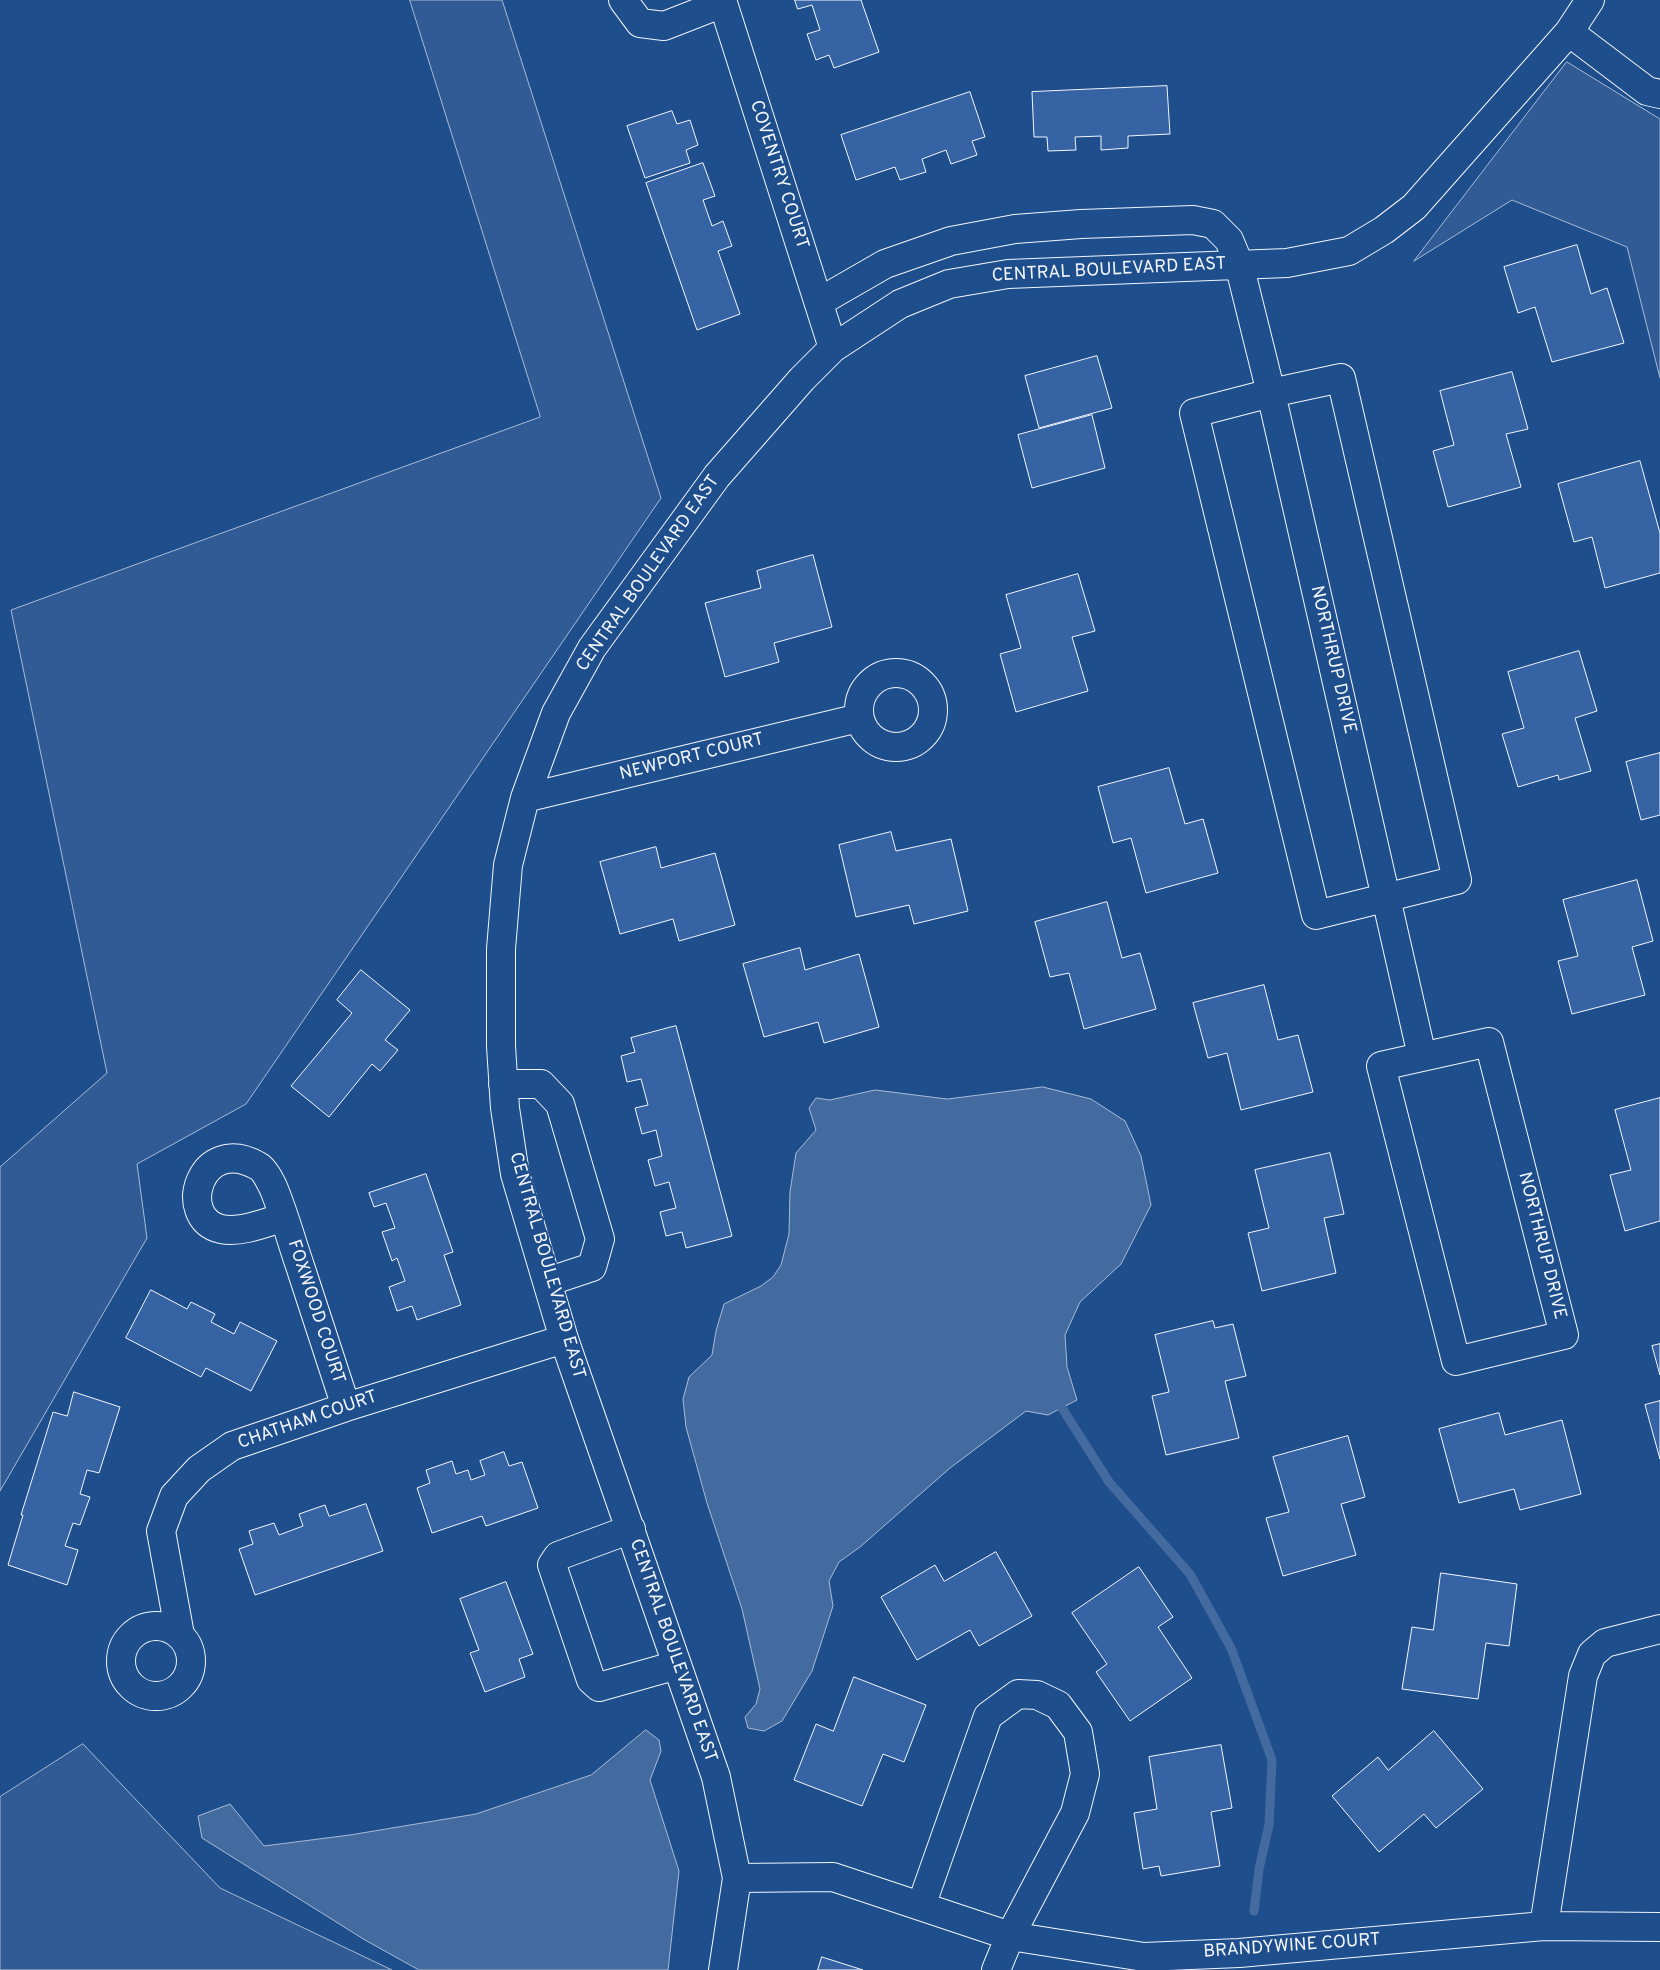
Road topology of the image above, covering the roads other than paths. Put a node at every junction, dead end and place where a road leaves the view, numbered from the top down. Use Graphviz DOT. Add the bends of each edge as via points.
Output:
graph roads {
  1 [pos="623,0"];
  2 [pos="1590,0"];
  3 [pos="722,1"];
  4 [pos="1569,32"];
  5 [pos="1660,94"];
  6 [pos="1239,264"];
  7 [pos="819,302"];
  8 [pos="833,348"];
  9 [pos="1271,393"];
  10 [pos="858,718"];
  11 [pos="525,798"];
  12 [pos="1386,898"];
  13 [pos="1422,1056"];
  14 [pos="503,1084"];
  15 [pos="284,1217"];
  16 [pos="547,1282"];
  17 [pos="564,1339"];
  18 [pos="346,1407"];
  19 [pos="631,1529"];
  20 [pos="1660,1629"];
  21 [pos="180,1635"];
  22 [pos="677,1665"];
  23 [pos="737,1878"];
  24 [pos="921,1906"];
  25 [pos="1544,1926"];
  26 [pos="1660,1927"];
  27 [pos="1010,1936"];
  28 [pos="723,1970"];
  29 [pos="996,1970"];
  1 -- 3 [label="street, COVENTRY COURT" via="640,23 664,26"];
  2 -- 4 [label="street, CENTRAL BOULEVARD EAST"];
  3 -- 7 [label="street, COVENTRY COURT"];
  4 -- 5 [label="street" via="1647,91"];
  4 -- 6 [label="street, CENTRAL BOULEVARD EAST" via="1414,207 1384,230 1349,250 1287,263"];
  6 -- 7 [label="street, NORTHRUP DRIVE" via="1229,240 1213,224 1193,220 1015,229 951,241 885,264"];
  6 -- 8 [label="street, CENTRAL BOULEVARD EAST" via="1008,274 949,284 900,304"];
  6 -- 9 [label="street, NORTHRUP DRIVE"];
  7 -- 8 [label="street, COVENTRY COURT"];
  8 -- 11 [label="street, CENTRAL BOULEVARD EAST" via="717,476 592,648 556,713"];
  9 -- 12 [label="street, NORTHRUP DRIVE"];
  9 -- 12 [label="street" via="1341,378 1457,880"];
  9 -- 12 [label="street" via="1194,413 1316,915"];
  10 -- 11 [label="street, NEWPORT COURT"];
  11 -- 14 [label="street, CENTRAL BOULEVARD EAST" via="508,865 501,949"];
  12 -- 13 [label="street, NORTHRUP DRIVE"];
  13 -- 13 [label="street, NORTHRUP DRIVE" via="1381,1066 1456,1361 1564,1335 1489,1042"];
  14 -- 16 [label="street, CENTRAL BOULEVARD EAST" via="515,1174"];
  14 -- 16 [label="street" via="541,1084 560,1104 600,1239 592,1267"];
  15 -- 18 [label="street, FOXWOOD COURT"];
  16 -- 17 [label="street, CENTRAL BOULEVARD EAST"];
  17 -- 18 [label="street, CHATHAM COURT"];
  17 -- 19 [label="street, CENTRAL BOULEVARD EAST"];
  18 -- 21 [label="street, CHATHAM COURT" via="232,1446 199,1469 174,1496 161,1531"];
  19 -- 22 [label="street, CENTRAL BOULEVARD EAST"];
  19 -- 22 [label="street" via="558,1556 552,1565 591,1680 599,1687"];
  20 -- 25 [label="street" via="1605,1643 1592,1654 1583,1676"];
  22 -- 23 [label="street, CENTRAL BOULEVARD EAST" via="716,1777"];
  23 -- 24 [label="street, BRANDYWINE COURT" via="833,1877"];
  23 -- 28 [label="street, CENTRAL BOULEVARD EAST"];
  24 -- 27 [label="street, BRANDYWINE COURT"];
  24 -- 27 [label="street" via="988,1716 1018,1694 1037,1695 1058,1705 1078,1732 1085,1774 1076,1813"];
  25 -- 26 [label="street, BRANDYWINE COURT"];
  25 -- 27 [label="street, BRANDYWINE COURT" via="1239,1953 1144,1957"];
  27 -- 29 [label="street"];
}
